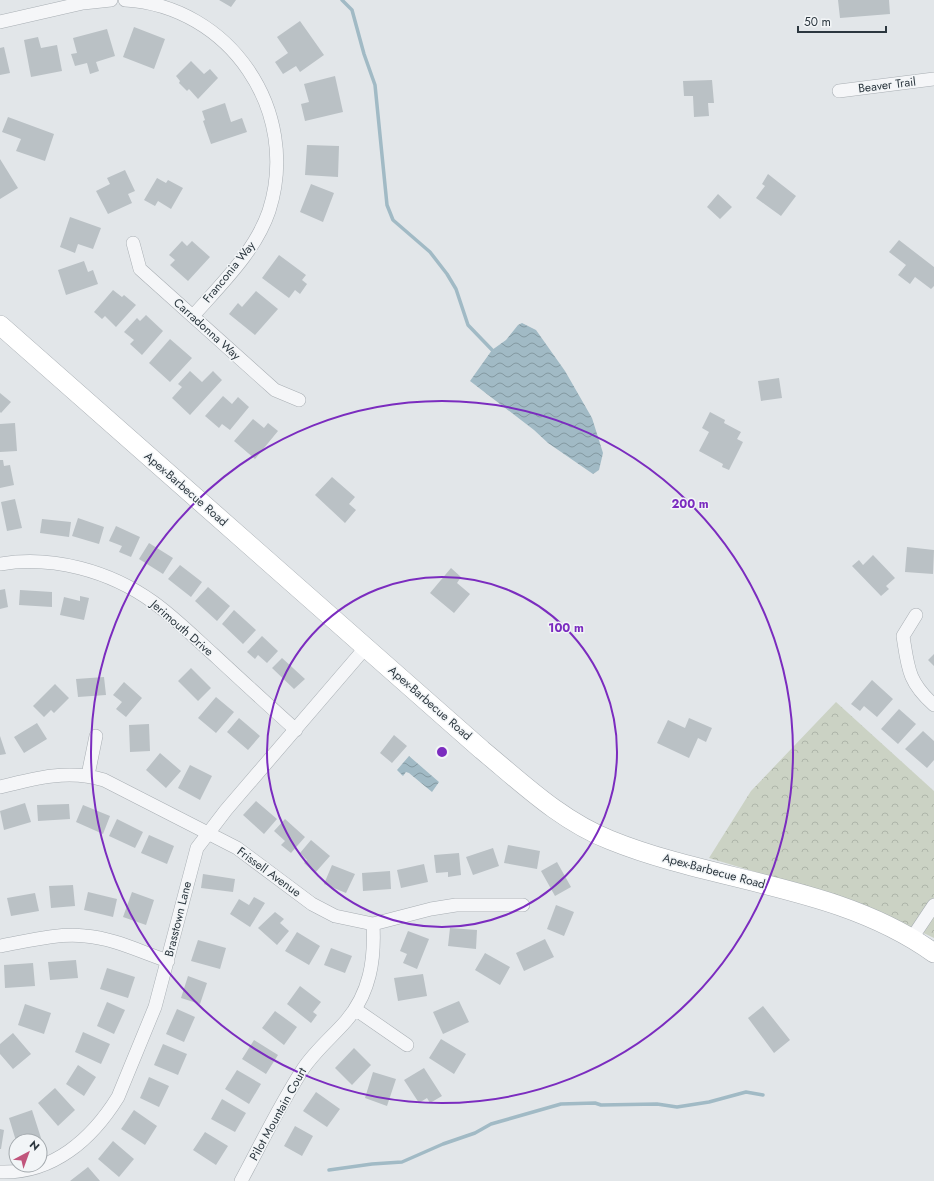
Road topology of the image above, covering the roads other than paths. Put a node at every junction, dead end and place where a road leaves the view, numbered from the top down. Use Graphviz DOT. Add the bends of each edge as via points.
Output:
graph roads {
  1 [pos="111,0"];
  2 [pos="125,0"];
  3 [pos="0,22"];
  4 [pos="934,79"];
  5 [pos="839,91"];
  6 [pos="133,243"];
  7 [pos="193,316"];
  8 [pos="0,325"];
  9 [pos="299,400"];
  10 [pos="0,564"];
  11 [pos="916,615"];
  12 [pos="366,648"];
  13 [pos="934,704"];
  14 [pos="296,730"];
  15 [pos="96,736"];
  16 [pos="88,775"];
  17 [pos="0,787"];
  18 [pos="208,833"];
  19 [pos="523,905"];
  20 [pos="934,905"];
  21 [pos="373,924"];
  22 [pos="912,938"];
  23 [pos="0,946"];
  24 [pos="934,953"];
  25 [pos="168,961"];
  26 [pos="355,1008"];
  27 [pos="406,1045"];
  28 [pos="0,1172"];
  29 [pos="241,1181"];
  1 -- 3 [label="street" via="83,3"];
  2 -- 7 [label="street, Franconia Way" via="156,4 182,13 227,44 248,69 271,115 277,170 269,211 246,254"];
  4 -- 5 [label="street, Beaver Trail"];
  6 -- 7 [label="street, Carradonna Way" via="140,269"];
  7 -- 9 [label="street, Carradonna Way" via="275,390"];
  8 -- 12 [label="street, Apex-Barbecue Road"];
  10 -- 14 [label="street, Jerimouth Drive" via="45,563 76,567 103,575 138,592 164,610"];
  11 -- 13 [label="street" via="903,636 909,674"];
  12 -- 14 [label="street, Brasstown Lane"];
  12 -- 22 [label="street, Apex-Barbecue Road" via="539,797 576,823 609,840 671,861 781,889 850,910"];
  14 -- 18 [label="street, Brasstown Lane"];
  15 -- 16 [label="street"];
  16 -- 17 [label="street, Frissell Avenue" via="53,775"];
  16 -- 18 [label="street, Frissell Avenue"];
  18 -- 21 [label="street, Frissell Avenue" via="252,858 323,910 349,920"];
  18 -- 25 [label="street, Brasstown Lane" via="193,858"];
  19 -- 21 [label="street, Frissell Avenue" via="456,904"];
  20 -- 22 [label="street"];
  21 -- 26 [label="street, Pilot Mountain Court" via="374,957 367,987"];
  22 -- 24 [label="street, Apex-Barbecue Road"];
  23 -- 25 [label="street" via="50,937 86,936 106,940"];
  25 -- 28 [label="street, Brasstown Lane" via="155,1007 118,1097 101,1121 82,1142 61,1158 37,1167"];
  26 -- 27 [label="street"];
  26 -- 29 [label="street, Pilot Mountain Court" via="304,1067"];
}
